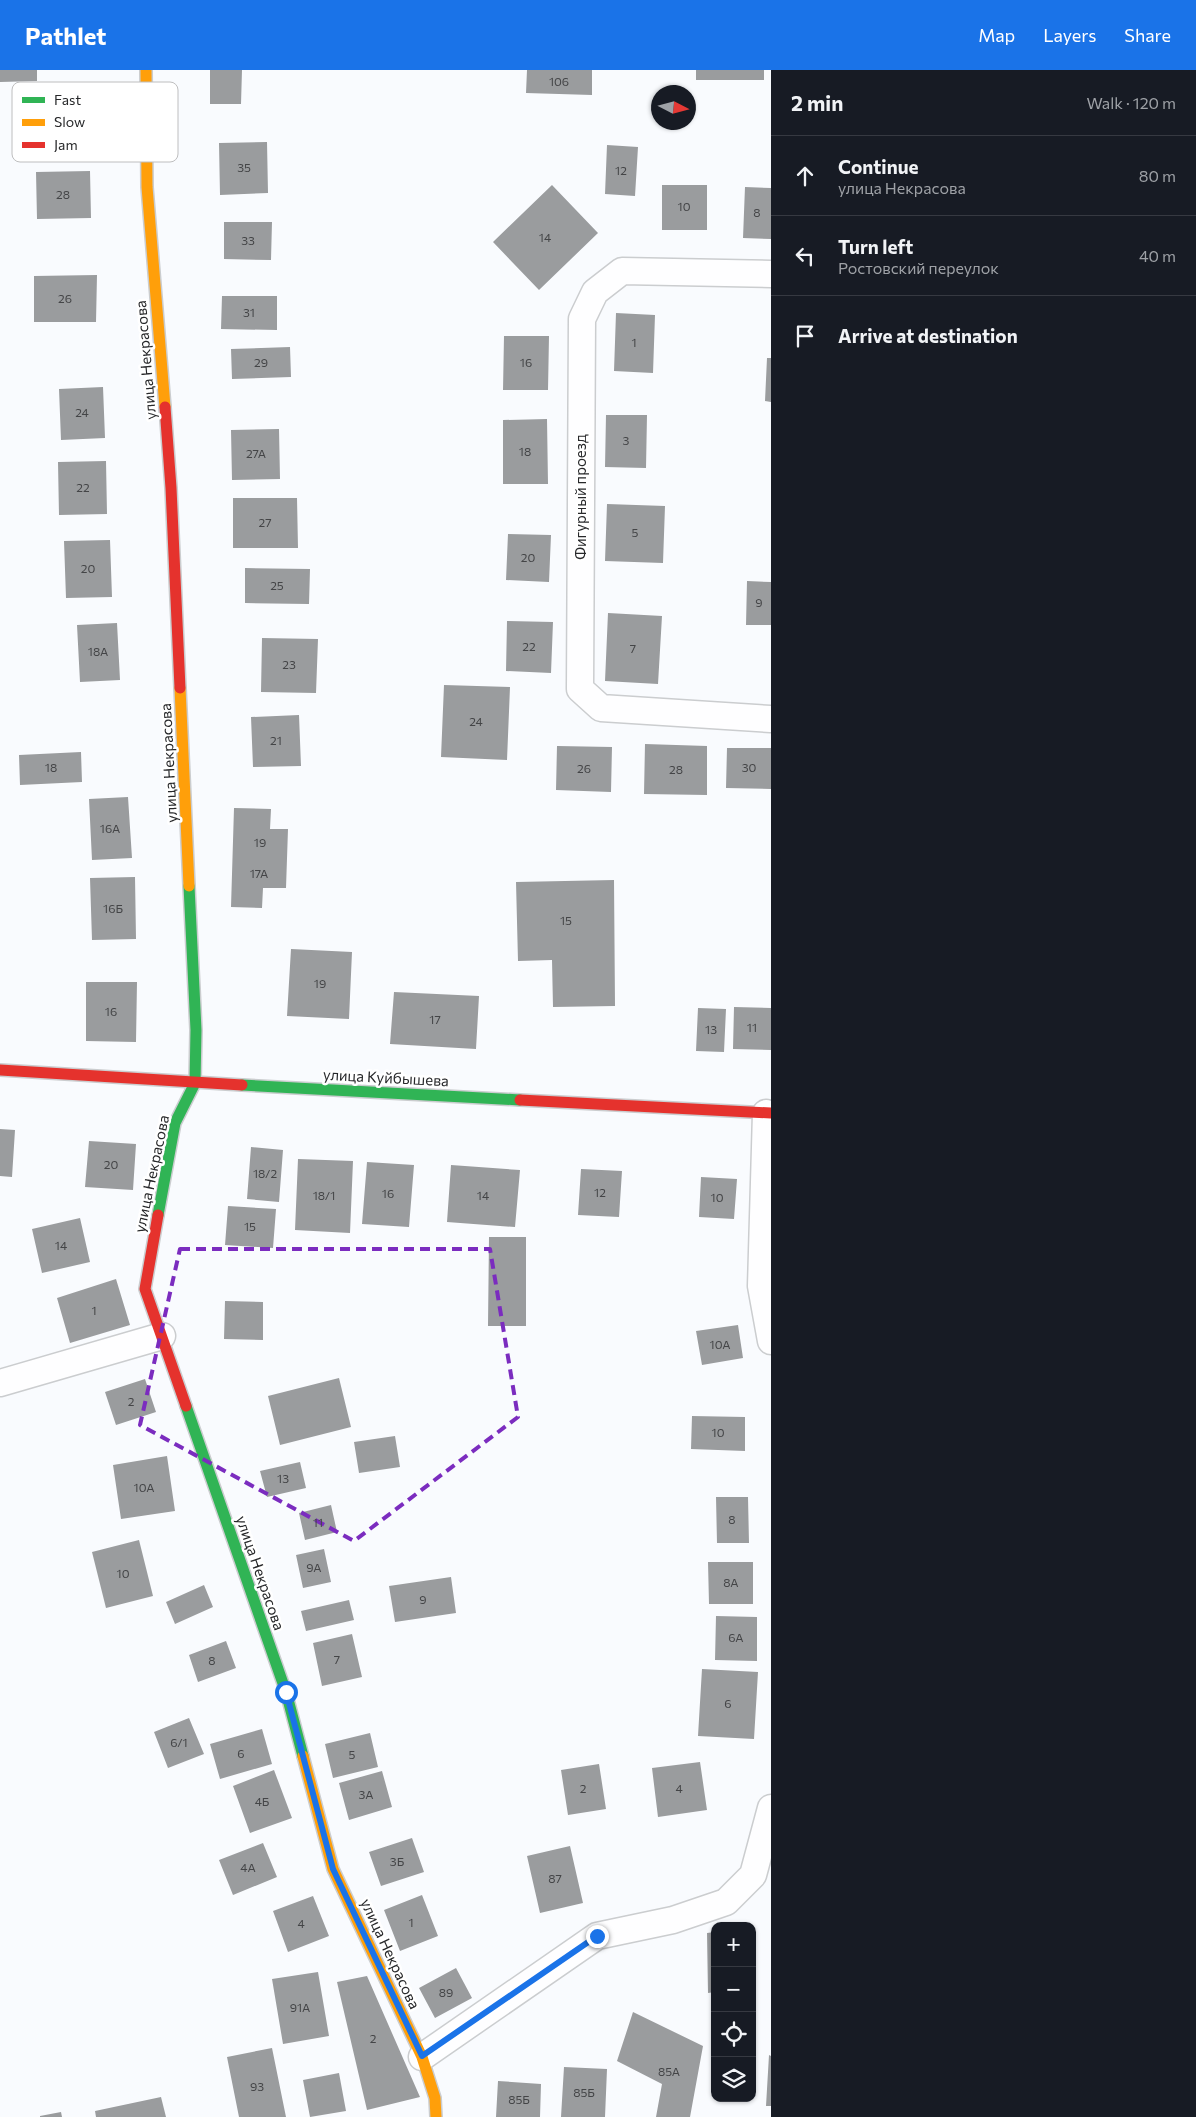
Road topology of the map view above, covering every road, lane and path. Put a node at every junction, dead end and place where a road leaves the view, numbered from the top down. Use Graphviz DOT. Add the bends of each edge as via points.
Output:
graph roads {
  1 [pos="147,162"];
  2 [pos="771,274"];
  3 [pos="771,719"];
  4 [pos="0,1070"];
  5 [pos="194,1084"];
  6 [pos="769,1113"];
  7 [pos="162,1336"];
  8 [pos="771,1341"];
  9 [pos="0,1383"];
  10 [pos="771,1808"];
  11 [pos="422,2056"];
  12 [pos="436,2117"];
  1 -- 5 [label="street, улица Некрасова" via="171,488 196,1030"];
  2 -- 3 [label="street, Фигурный проезд" via="622,271 595,292 582,319 580,689 601,708"];
  4 -- 5 [label="street, улица Куйбышева"];
  5 -- 6 [label="street, улица Куйбышева"];
  5 -- 7 [label="street, улица Некрасова" via="175,1123 145,1289"];
  6 -- 8 [label="street" via="761,1286"];
  7 -- 9 [label="street"];
  7 -- 11 [label="street, улица Некрасова" via="286,1692 333,1869"];
  10 -- 11 [label="street" via="754,1875 726,1902 673,1920 597,1936"];
  11 -- 12 [label="street, улица Некрасова" via="435,2098"];
}
